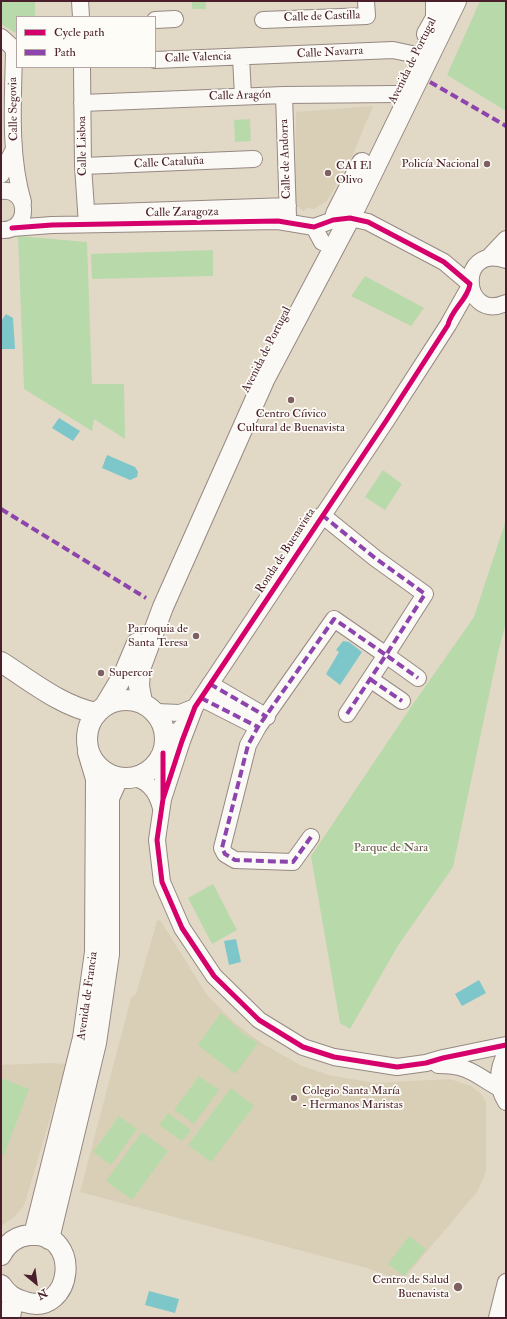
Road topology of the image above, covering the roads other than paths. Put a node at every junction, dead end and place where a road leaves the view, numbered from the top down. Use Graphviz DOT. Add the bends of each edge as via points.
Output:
graph roads {
  1 [pos="80,1"];
  2 [pos="366,1"];
  3 [pos="436,1"];
  4 [pos="456,1"];
  5 [pos="81,16"];
  6 [pos="175,19"];
  7 [pos="156,20"];
  8 [pos="263,20"];
  9 [pos="1,37"];
  10 [pos="241,57"];
  11 [pos="417,57"];
  12 [pos="156,60"];
  13 [pos="15,61"];
  14 [pos="82,68"];
  15 [pos="398,94"];
  16 [pos="284,95"];
  17 [pos="243,96"];
  18 [pos="82,103"];
  19 [pos="14,148"];
  20 [pos="254,159"];
  21 [pos="83,166"];
  22 [pos="1,175"];
  23 [pos="1,191"];
  24 [pos="23,206"];
  25 [pos="288,206"];
  26 [pos="339,218"];
  27 [pos="86,219"];
  28 [pos="288,222"];
  29 [pos="52,225"];
  30 [pos="7,229"];
  31 [pos="318,235"];
  32 [pos="506,239"];
  33 [pos="484,260"];
  34 [pos="506,260"];
  35 [pos="447,264"];
  36 [pos="470,285"];
  37 [pos="506,303"];
  38 [pos="486,305"];
  39 [pos="448,325"];
  40 [pos="322,515"];
  41 [pos="386,655"];
  42 [pos="1,662"];
  43 [pos="1,677"];
  44 [pos="418,678"];
  45 [pos="370,679"];
  46 [pos="210,684"];
  47 [pos="402,701"];
  48 [pos="149,707"];
  49 [pos="101,708"];
  50 [pos="196,708"];
  51 [pos="347,714"];
  52 [pos="262,722"];
  53 [pos="87,743"];
  54 [pos="164,747"];
  55 [pos="124,778"];
  56 [pos="162,806"];
  57 [pos="311,837"];
  58 [pos="506,1036"];
  59 [pos="506,1045"];
  60 [pos="473,1052"];
  61 [pos="506,1053"];
  62 [pos="426,1063"];
  63 [pos="503,1095"];
  64 [pos="41,1237"];
  65 [pos="1,1255"];
  66 [pos="506,1282"];
  67 [pos="7,1292"];
  68 [pos="30,1311"];
  69 [pos="10,1318"];
  70 [pos="497,1318"];
  1 -- 5 [label="street"];
  2 -- 8 [label="street, Calle de Castilla" via="367,16"];
  3 -- 11 [label="main road, Avenida de Portugal" via="436,18"];
  4 -- 26 [label="main road, Avenida de Portugal"];
  6 -- 7 [label="street"];
  9 -- 13 [label="street" via="11,46"];
  10 -- 11 [label="street, Calle Navarra" via="393,50"];
  10 -- 12 [label="street, Calle Valencia"];
  10 -- 17 [label="street"];
  11 -- 15 [label="main road, Avenida de Portugal"];
  13 -- 19 [label="street, Calle Segovia"];
  14 -- 18 [label="street, Calle Lisboa"];
  15 -- 16 [label="street, Calle Aragón"];
  15 -- 26 [label="main road, Avenida de Portugal"];
  16 -- 17 [label="street, Calle Aragón"];
  16 -- 25 [label="street, Calle de Andorra"];
  17 -- 18 [label="street, Calle Aragón"];
  18 -- 21 [label="street, Calle Lisboa"];
  19 -- 22 [label="street, Calle Segovia"];
  19 -- 24 [label="street, Calle Segovia" via="18,187"];
  20 -- 21 [label="street, Calle Cataluña"];
  21 -- 27 [label="street, Calle Lisboa"];
  23 -- 24 [label="street, Calle Zaragoza" via="15,193"];
  24 -- 29 [label="street, Calle Zaragoza" via="32,216"];
  24 -- 30 [label="street" via="21,220"];
  25 -- 27 [label="street, Calle Zaragoza"];
  25 -- 28 [label="street, Calle de Andorra"];
  26 -- 31 [label="main road, Avenida de Portugal"];
  26 -- 35 [label="street" via="368,222"];
  26 -- 48 [label="main road, Avenida de Portugal" via="163,607 140,669 139,686"];
  27 -- 28 [label="street, Calle Zaragoza"];
  27 -- 29 [label="street, Calle Zaragoza"];
  28 -- 31 [label="street, Calle Zaragoza"];
  29 -- 30 [label="street, Calle Zaragoza"];
  31 -- 49 [label="main road, Avenida de Portugal" via="220,447 124,674"];
  32 -- 33 [label="street, Ronda de Buenavista"];
  33 -- 34 [label="street" via="497,257"];
  33 -- 35 [label="street" via="468,266"];
  33 -- 36 [label="street, Ronda de Buenavista" via="471,274"];
  35 -- 36 [label="street"];
  36 -- 38 [label="street" via="474,296"];
  36 -- 39 [label="street, Ronda de Buenavista"];
  37 -- 38 [label="street, Ronda de Buenavista" via="494,307"];
  38 -- 39 [label="street, Ronda de Buenavista" via="462,314"];
  39 -- 40 [label="street, Ronda de Buenavista"];
  40 -- 41 [label="street" via="425,594"];
  40 -- 46 [label="street, Ronda de Buenavista"];
  41 -- 44 [label="street"];
  41 -- 45 [label="street"];
  41 -- 52 [label="street" via="334,619"];
  42 -- 49 [label="main road" via="79,709"];
  43 -- 53 [label="main road" via="64,716"];
  45 -- 47 [label="street"];
  45 -- 51 [label="street"];
  46 -- 50 [label="street, Ronda de Buenavista"];
  46 -- 52 [label="street"];
  48 -- 49 [label="main road" via="124,699"];
  48 -- 50 [label="street" via="180,713"];
  48 -- 54 [label="main road" via="162,721"];
  49 -- 53 [label="main road" via="89,723"];
  50 -- 52 [label="street"];
  50 -- 54 [label="street, Ronda de Buenavista"];
  50 -- 56 [label="street, Ronda de Buenavista"];
  52 -- 57 [label="street" via="248,745 222,848 225,854 235,860 293,862"];
  53 -- 55 [label="main road" via="95,764 105,773"];
  53 -- 64 [label="main road, Avenida de Francia" via="96,779 95,952 83,1038"];
  54 -- 55 [label="main road" via="156,765 144,774"];
  54 -- 56 [label="street, Ronda de Buenavista"];
  55 -- 56 [label="street, Ronda de Buenavista" via="138,779 154,791"];
  55 -- 64 [label="main road, Avenida de Francia" via="109,798 110,942 97,1040"];
  56 -- 62 [label="street, Ronda de Buenavista" via="157,836 162,882 182,928 214,976 244,1006 287,1039 334,1057 397,1066"];
  58 -- 60 [label="street, Ronda de Buenavista"];
  59 -- 60 [label="street, Ronda de Buenavista"];
  60 -- 62 [label="street, Ronda de Buenavista"];
  61 -- 63 [label="street, Ronda de Buenavista" via="499,1070"];
  62 -- 63 [label="street, Ronda de Buenavista" via="451,1064 473,1071"];
  64 -- 65 [label="main road" via="16,1239"];
  64 -- 68 [label="main road" via="58,1246 67,1267 66,1278 61,1289 53,1297"];
  66 -- 70 [label="street"];
  67 -- 68 [label="main road"];
  67 -- 69 [label="main road"];
}
